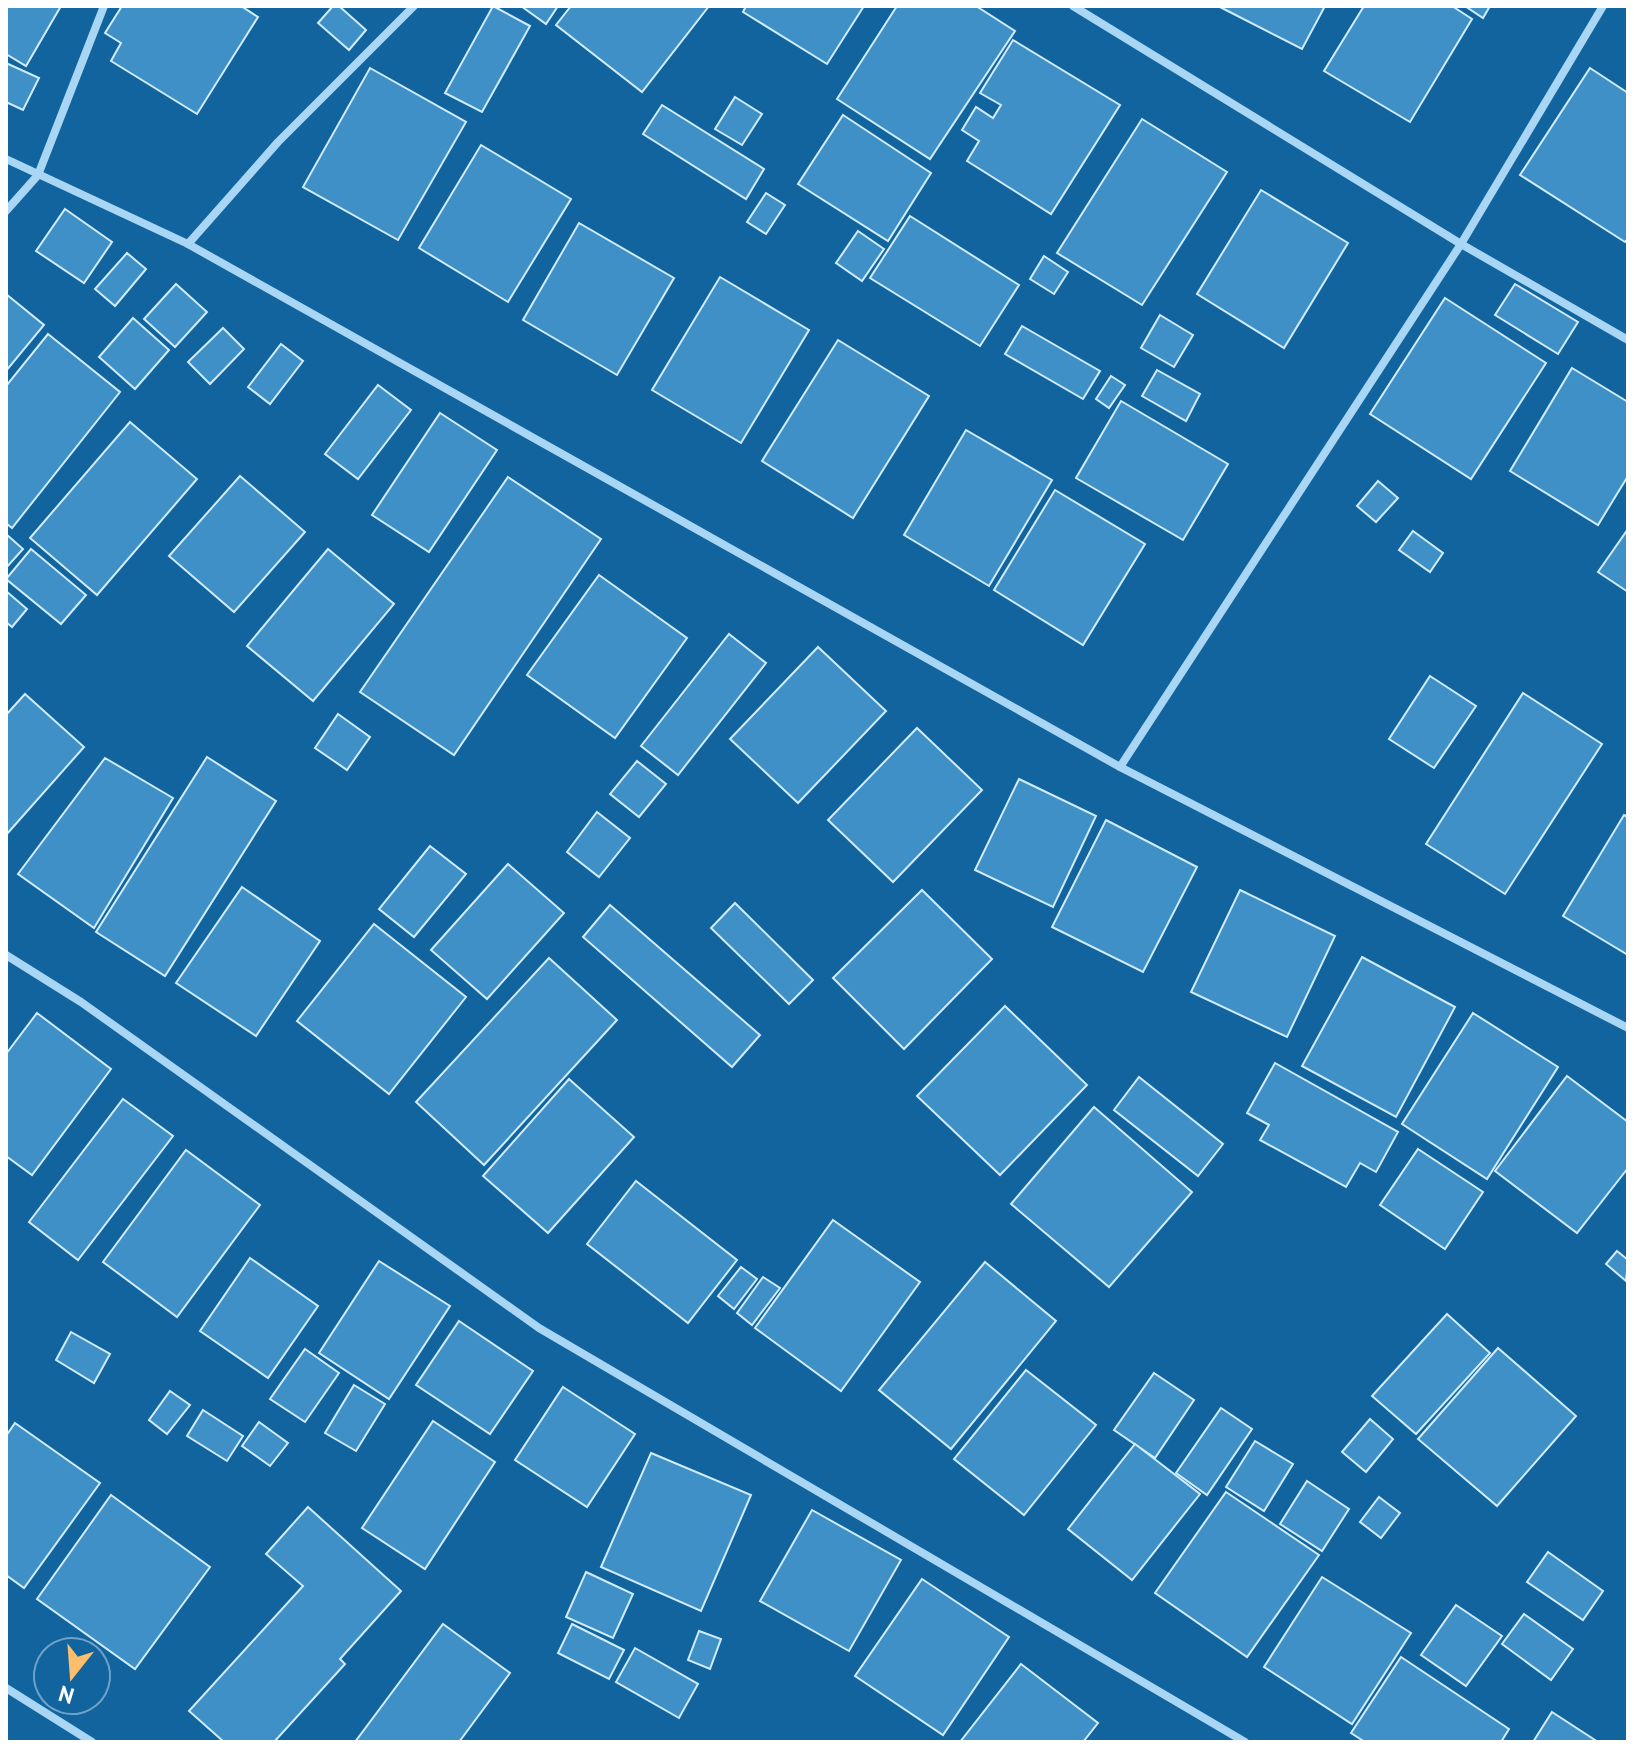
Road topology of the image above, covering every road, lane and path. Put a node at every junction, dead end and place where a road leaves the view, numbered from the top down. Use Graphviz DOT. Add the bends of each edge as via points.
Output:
graph roads {
  1 [pos="104,6"];
  2 [pos="414,6"];
  3 [pos="1073,6"];
  4 [pos="1603,6"];
  5 [pos="6,159"];
  6 [pos="38,175"];
  7 [pos="6,211"];
  8 [pos="188,244"];
  9 [pos="1461,244"];
  10 [pos="1628,340"];
  11 [pos="1120,767"];
  12 [pos="6,955"];
  13 [pos="1628,1028"];
  14 [pos="6,1688"];
  15 [pos="92,1742"];
  16 [pos="1245,1742"];
  1 -- 6 [label="street"];
  2 -- 8 [label="street" via="278,142"];
  3 -- 9 [label="street"];
  4 -- 9 [label="street"];
  5 -- 6 [label="street"];
  6 -- 7 [label="street"];
  6 -- 8 [label="street"];
  8 -- 11 [label="street"];
  9 -- 10 [label="street"];
  9 -- 11 [label="street"];
  11 -- 13 [label="street"];
  12 -- 16 [label="street" via="81,1002 539,1328"];
  14 -- 15 [label="street"];
}
